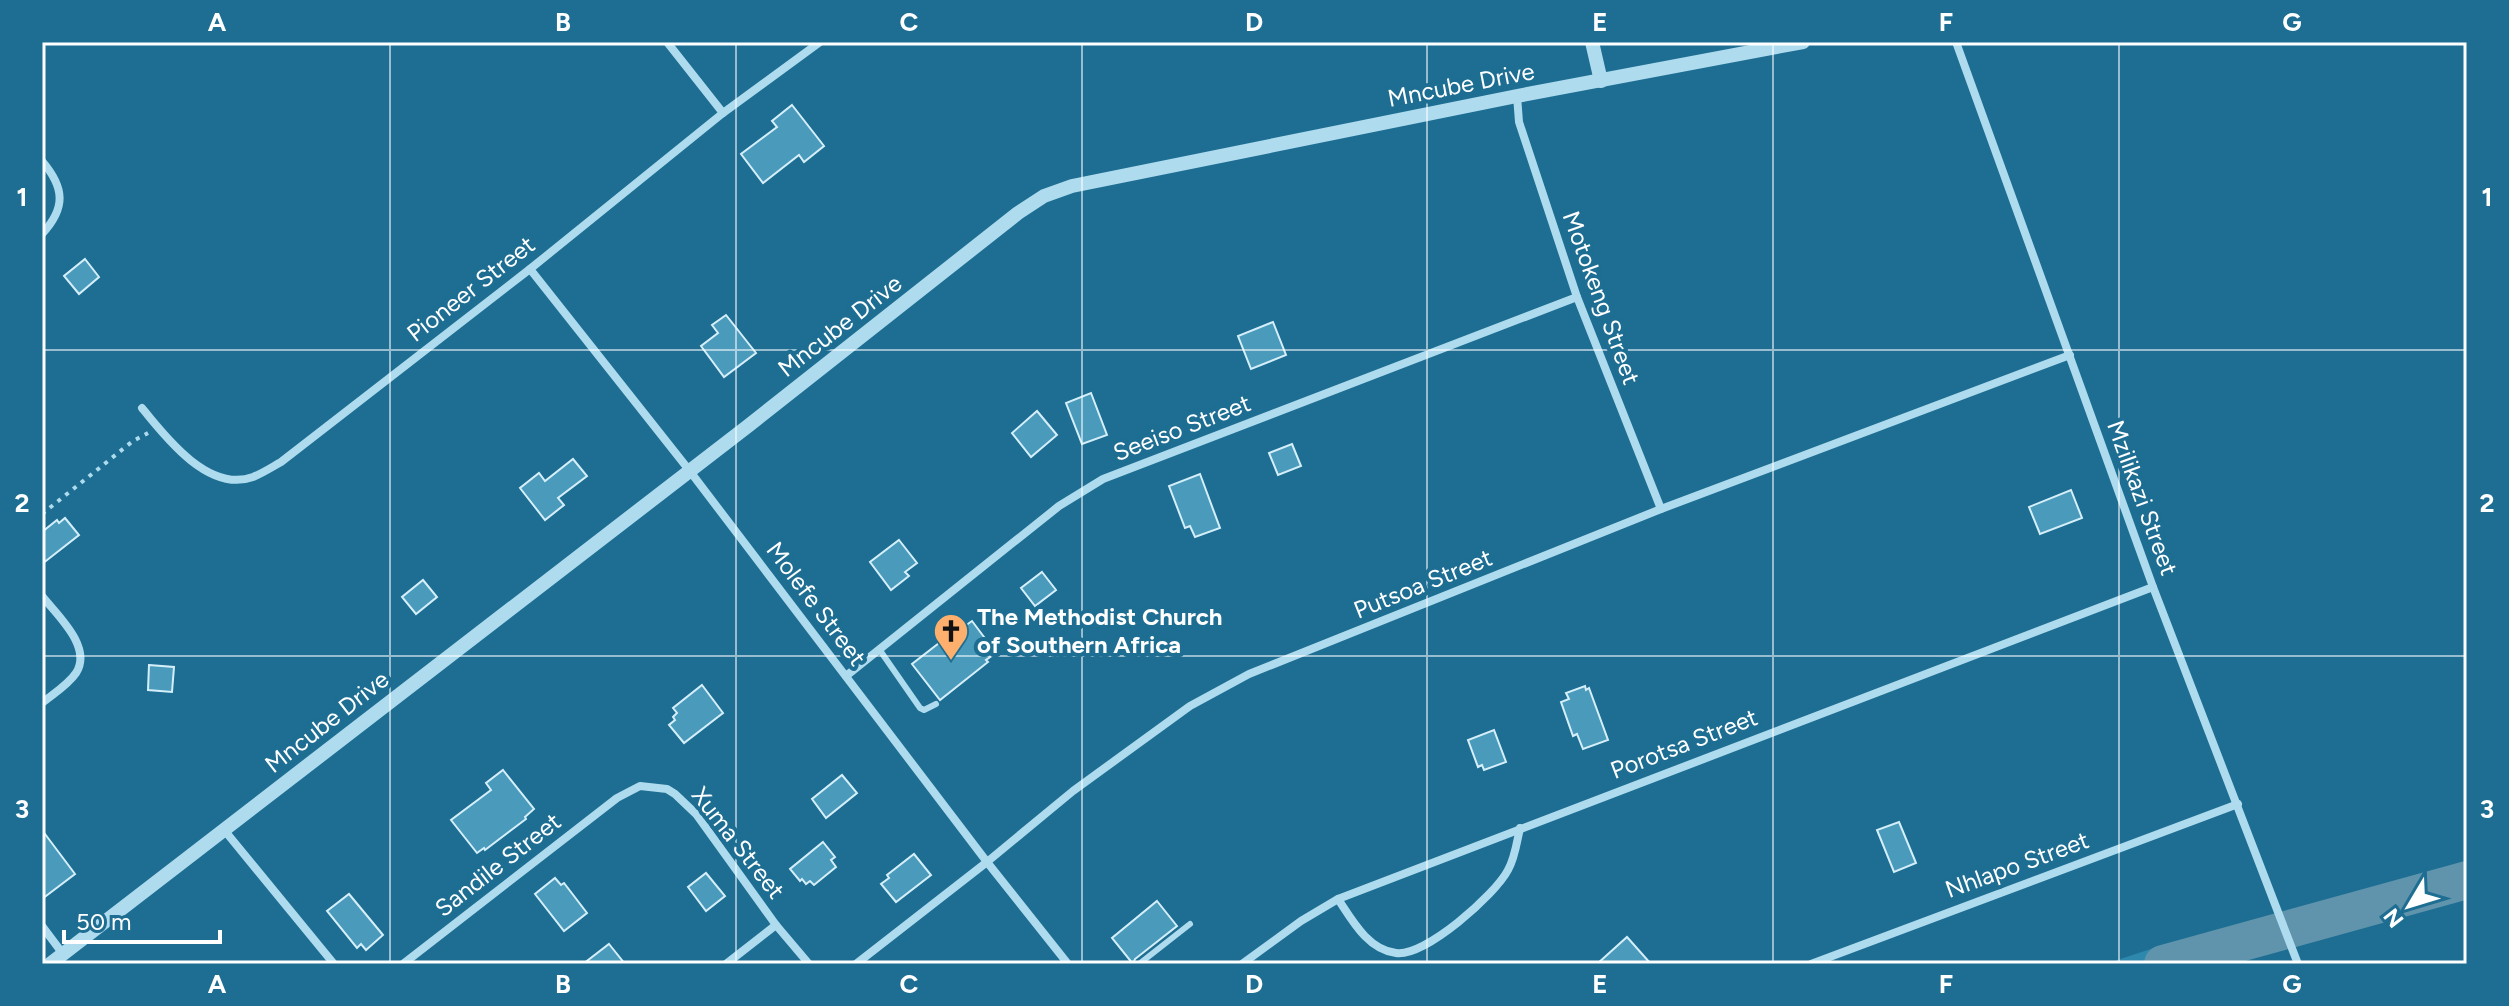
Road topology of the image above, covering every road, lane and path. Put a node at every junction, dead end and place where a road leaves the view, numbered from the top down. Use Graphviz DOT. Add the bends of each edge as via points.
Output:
graph roads {
  1 [pos="667,42"];
  2 [pos="820,42"];
  3 [pos="1592,42"];
  4 [pos="1803,42"];
  5 [pos="1956,42"];
  6 [pos="1601,81"];
  7 [pos="1517,96"];
  8 [pos="723,113"];
  9 [pos="42,161"];
  10 [pos="42,234"];
  11 [pos="530,269"];
  12 [pos="1577,297"];
  13 [pos="2070,355"];
  14 [pos="142,408"];
  15 [pos="158,428"];
  16 [pos="689,470"];
  17 [pos="1661,509"];
  18 [pos="42,514"];
  19 [pos="2153,587"];
  20 [pos="42,596"];
  21 [pos="879,649"];
  22 [pos="846,676"];
  23 [pos="42,703"];
  24 [pos="936,704"];
  25 [pos="617,798"];
  26 [pos="2238,804"];
  27 [pos="1520,828"];
  28 [pos="225,831"];
  29 [pos="987,862"];
  30 [pos="1338,899"];
  31 [pos="1190,924"];
  32 [pos="776,925"];
  33 [pos="42,926"];
  34 [pos="63,954"];
  35 [pos="50,964"];
  36 [pos="334,964"];
  37 [pos="403,964"];
  38 [pos="726,964"];
  39 [pos="809,964"];
  40 [pos="856,964"];
  41 [pos="1068,964"];
  42 [pos="1139,964"];
  43 [pos="1242,964"];
  44 [pos="1811,964"];
  45 [pos="2298,964"];
  1 -- 8 [label="street"];
  2 -- 8 [label="street, Pioneer Street"];
  3 -- 6 [label="street"];
  4 -- 6 [label="street, Mncube Drive"];
  5 -- 13 [label="street, Mzilikazi Street"];
  6 -- 7 [label="street, Mncube Drive"];
  7 -- 12 [label="street, Motokeng Street" via="1519,122"];
  7 -- 16 [label="street, Mncube Drive" via="1044,196"];
  8 -- 11 [label="street, Pioneer Street"];
  9 -- 10 [label="street" via="59,188 61,204"];
  11 -- 15 [label="street, Pioneer Street" via="281,462 252,478 229,480 203,470"];
  11 -- 16 [label="street, Molefe Street"];
  12 -- 17 [label="street, Motokeng Street"];
  12 -- 21 [label="street, Seeiso Street" via="1103,479 1059,506"];
  13 -- 17 [label="street, Putsoa Street"];
  13 -- 19 [label="street, Mzilikazi Street"];
  14 -- 15 [label="street, Pioneer Street"];
  15 -- 18 [label="path" via="133,441"];
  16 -- 22 [label="street, Molefe Street"];
  16 -- 28 [label="street, Mncube Drive"];
  17 -- 29 [label="street, Putsoa Street" via="1249,674 1178,715"];
  19 -- 26 [label="street, Mzilikazi Street"];
  19 -- 27 [label="street, Porotsa Street"];
  20 -- 23 [label="street" via="78,643 81,661 73,677"];
  21 -- 22 [label="street, Seeiso Street"];
  21 -- 24 [label="lane" via="920,708"];
  22 -- 29 [label="street, Molefe Street"];
  25 -- 32 [label="street, Xuma Street" via="640,786 675,794 696,814"];
  25 -- 37 [label="street, Sandile Street"];
  26 -- 44 [label="street, Nhlapo Street"];
  26 -- 45 [label="street, Mzilikazi Street"];
  27 -- 30 [label="street, Porotsa Street"];
  27 -- 30 [label="street" via="1510,868 1492,893 1412,952 1375,945"];
  28 -- 34 [label="street, Mncube Drive"];
  28 -- 36 [label="street"];
  29 -- 40 [label="street, Putsoa Street"];
  29 -- 41 [label="street, Molefe Street"];
  30 -- 43 [label="street, Porotsa Street"];
  31 -- 42 [label="lane"];
  32 -- 38 [label="street"];
  32 -- 39 [label="street, Xuma Street"];
  33 -- 34 [label="street"];
  34 -- 35 [label="street, Mncube Drive"];
}
